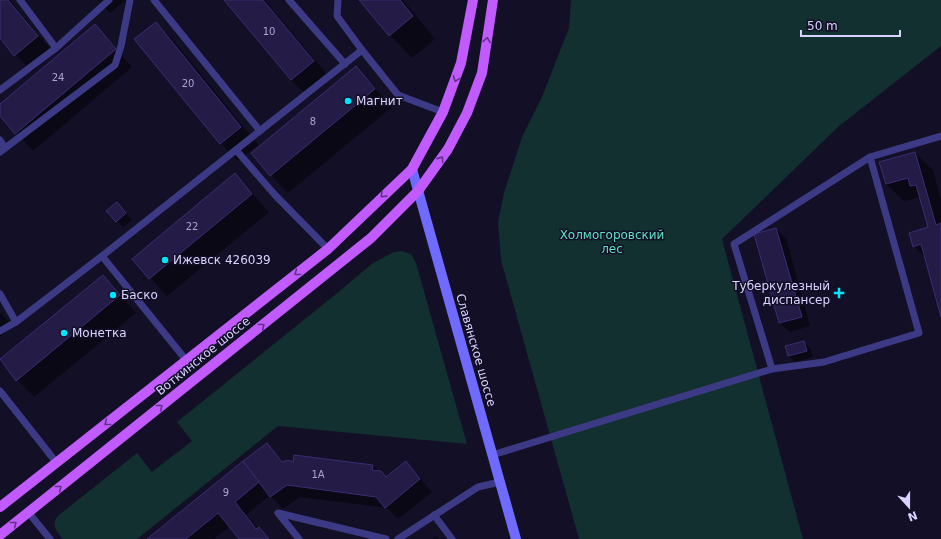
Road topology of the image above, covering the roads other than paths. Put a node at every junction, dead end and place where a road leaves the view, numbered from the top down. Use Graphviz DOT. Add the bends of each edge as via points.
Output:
graph roads {
  1 [pos="20,0"];
  2 [pos="109,0"];
  3 [pos="130,0"];
  4 [pos="154,0"];
  5 [pos="289,0"];
  6 [pos="338,0"];
  7 [pos="473,0"];
  8 [pos="493,0"];
  9 [pos="56,48"];
  10 [pos="362,50"];
  11 [pos="345,64"];
  12 [pos="0,90"];
  13 [pos="443,112"];
  14 [pos="260,131"];
  15 [pos="941,136"];
  16 [pos="0,140"];
  17 [pos="3,150"];
  18 [pos="236,150"];
  19 [pos="870,157"];
  20 [pos="412,168"];
  21 [pos="418,192"];
  22 [pos="328,249"];
  23 [pos="102,256"];
  24 [pos="0,294"];
  25 [pos="16,322"];
  26 [pos="0,331"];
  27 [pos="186,360"];
  28 [pos="772,369"];
  29 [pos="0,391"];
  30 [pos="492,455"];
  31 [pos="56,462"];
  32 [pos="500,482"];
  33 [pos="0,508"];
  34 [pos="28,512"];
  35 [pos="434,515"];
  36 [pos="0,535"];
  37 [pos="50,539"];
  38 [pos="299,539"];
  39 [pos="386,539"];
  40 [pos="398,539"];
  41 [pos="452,539"];
  42 [pos="516,539"];
  1 -- 9 [label="lane"];
  2 -- 9 [label="lane"];
  3 -- 17 [label="lane" via="122,46 115,65"];
  4 -- 14 [label="lane"];
  5 -- 11 [label="lane"];
  6 -- 10 [label="lane" via="338,16"];
  7 -- 13 [label="main road, Воткинское шоссе, one-way" via="461,63"];
  21 -- 8 [label="main road, Воткинское шоссе, one-way" via="448,149 467,113 482,73"];
  9 -- 12 [label="lane"];
  10 -- 11 [label="lane"];
  10 -- 13 [label="lane" via="398,95"];
  11 -- 14 [label="lane"];
  13 -- 20 [label="main road, Воткинское шоссе"];
  14 -- 18 [label="lane"];
  15 -- 19 [label="lane"];
  16 -- 17 [label="lane"];
  18 -- 22 [label="lane" via="275,195"];
  18 -- 23 [label="lane"];
  19 -- 28 [label="lane" via="734,244"];
  19 -- 28 [label="lane" via="919,333 824,362"];
  20 -- 21 [label="main road, Славянское шоссе"];
  20 -- 22 [label="main road, Воткинское шоссе, one-way"];
  21 -- 30 [label="main road, Славянское шоссе"];
  34 -- 21 [label="main road, Воткинское шоссе, one-way" via="371,238"];
  22 -- 27 [label="main road, Воткинское шоссе, one-way"];
  23 -- 25 [label="lane"];
  23 -- 27 [label="lane"];
  24 -- 25 [label="lane"];
  25 -- 26 [label="lane"];
  27 -- 31 [label="main road, Воткинское шоссе, one-way"];
  28 -- 30 [label="lane"];
  29 -- 31 [label="lane"];
  30 -- 32 [label="main road, Славянское шоссе"];
  31 -- 33 [label="main road, Воткинское шоссе"];
  32 -- 35 [label="lane" via="478,487"];
  32 -- 42 [label="main road, Славянское шоссе"];
  36 -- 34 [label="main road, Воткинское шоссе, one-way"];
  34 -- 37 [label="lane"];
  35 -- 40 [label="lane"];
  35 -- 41 [label="lane"];
  38 -- 39 [label="lane" via="278,513"];
}
